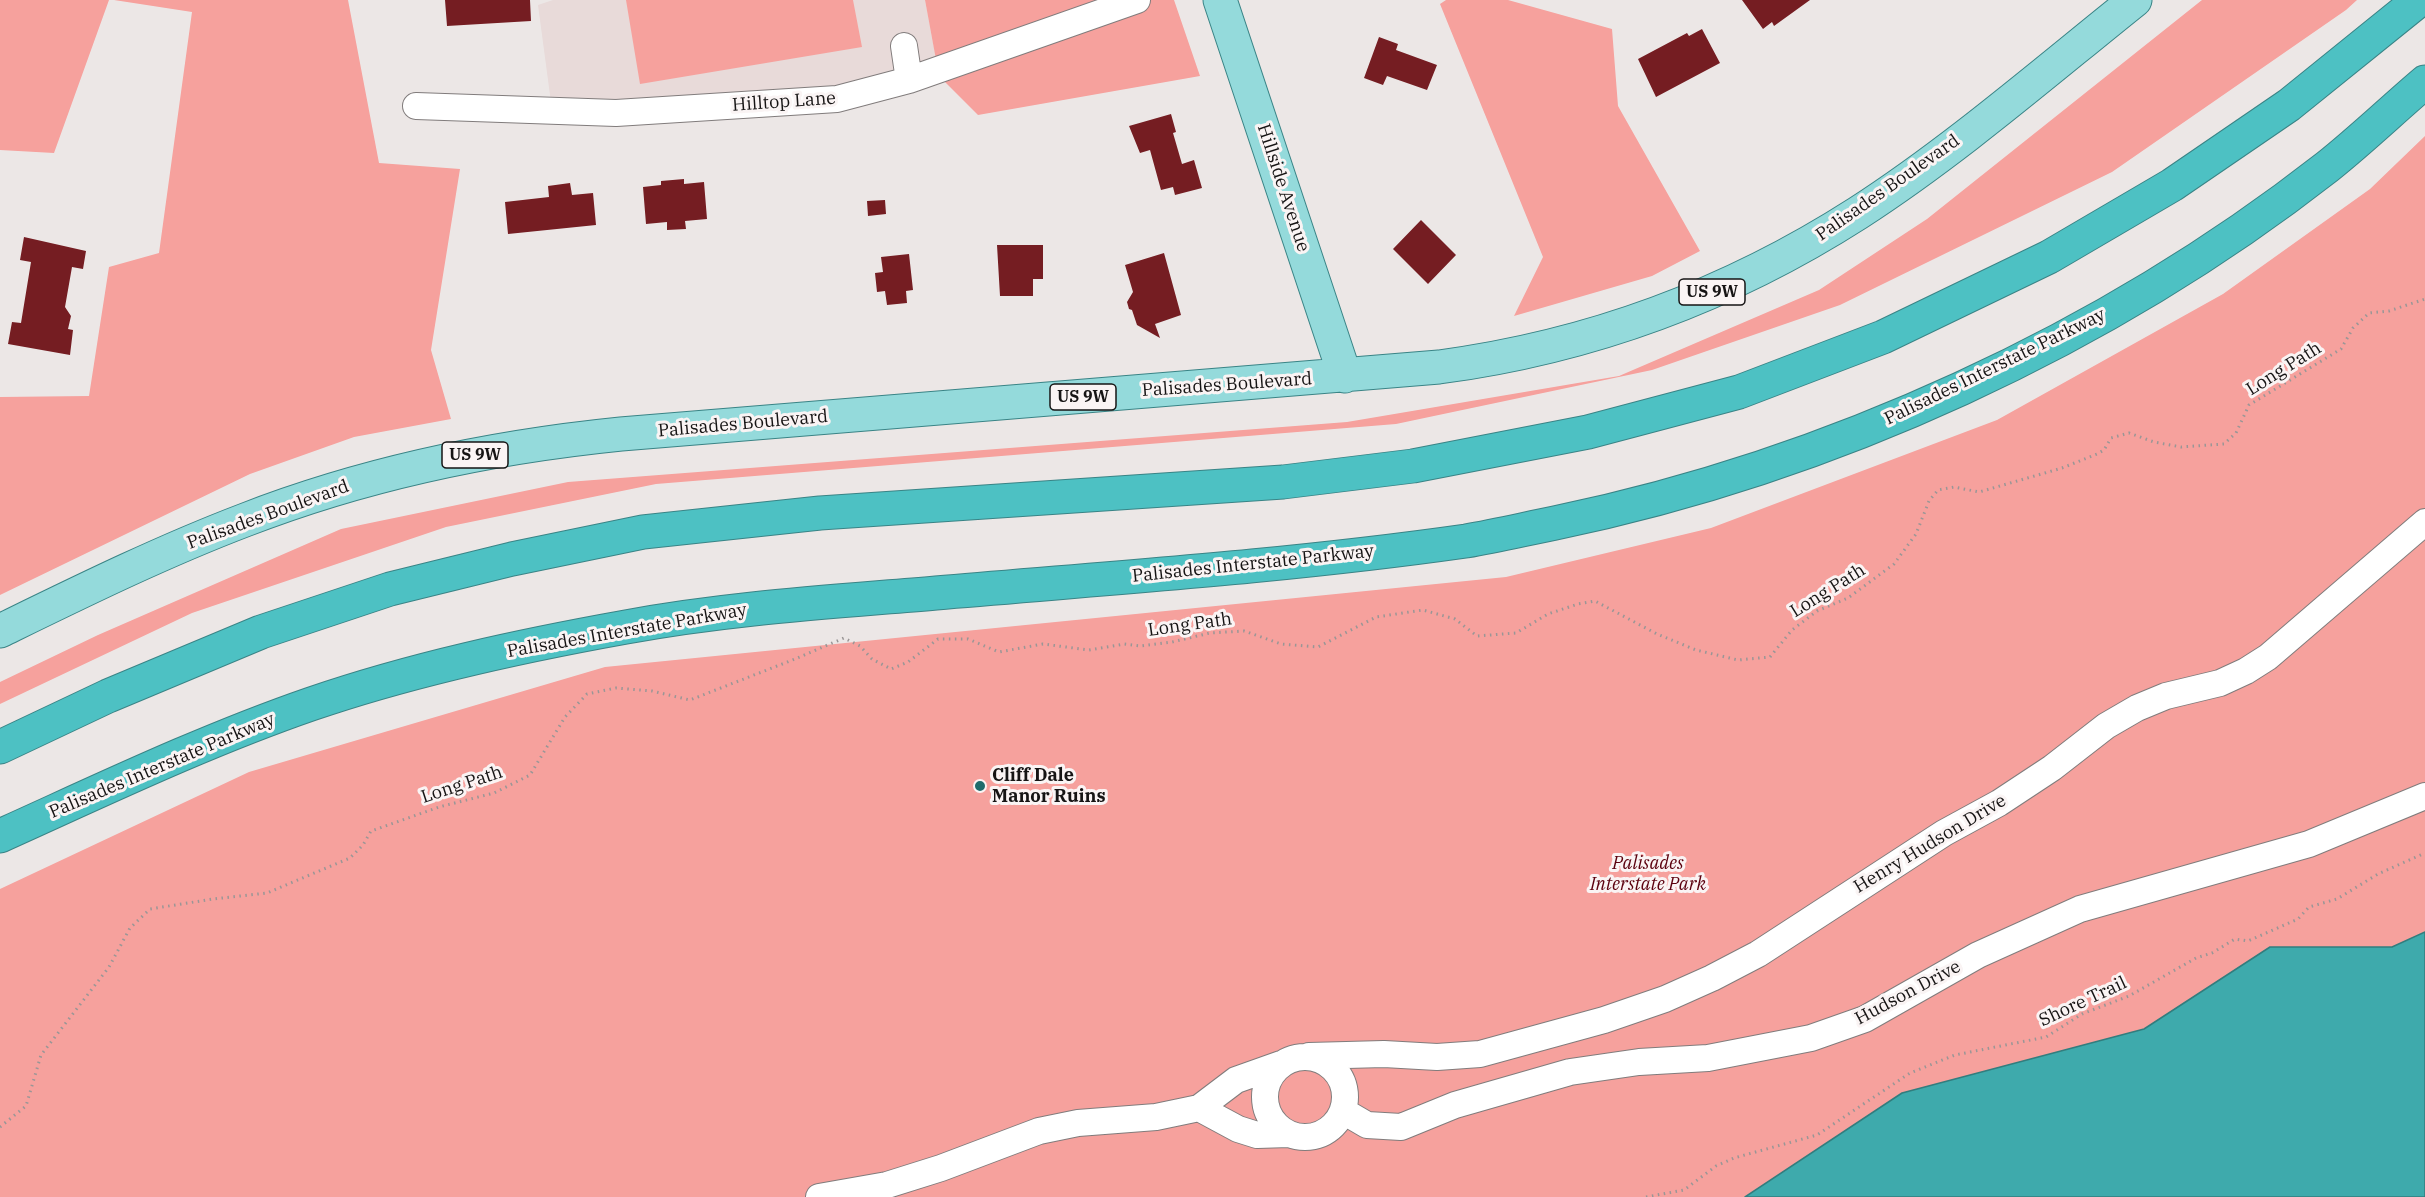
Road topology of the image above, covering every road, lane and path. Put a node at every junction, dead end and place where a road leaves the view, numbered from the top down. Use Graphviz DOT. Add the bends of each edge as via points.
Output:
graph roads {
  1 [pos="1137,0"];
  2 [pos="1220,0"];
  3 [pos="2135,0"];
  4 [pos="2419,0"];
  5 [pos="904,46"];
  6 [pos="909,80"];
  7 [pos="2425,82"];
  8 [pos="416,106"];
  9 [pos="2425,299"];
  10 [pos="1345,376"];
  11 [pos="2425,522"];
  12 [pos="0,631"];
  13 [pos="0,747"];
  14 [pos="2425,796"];
  15 [pos="0,836"];
  16 [pos="2425,853"];
  17 [pos="1384,1054"];
  18 [pos="1309,1056"];
  19 [pos="1281,1064"];
  20 [pos="1344,1100"];
  21 [pos="1199,1108"];
  22 [pos="0,1127"];
  23 [pos="1289,1134"];
  24 [pos="819,1197"];
  25 [pos="1646,1197"];
  1 -- 6 [label="street, Hilltop Lane"];
  2 -- 10 [label="main road, Hillside Avenue"];
  3 -- 10 [label="main road, Palisades Boulevard / US 9W" via="1884,196 1808,244 1729,285 1645,319 1529,352 1439,367"];
  4 -- 13 [label="highway" via="2289,105 2172,185 2049,257 1883,337 1739,392 1588,432 1413,466 1282,482 808,514 643,532 390,589 261,632 108,696"];
  5 -- 6 [label="street"];
  6 -- 8 [label="street, Hilltop Lane" via="837,99 616,113"];
  7 -- 15 [label="highway, Palisades Interstate Parkway" via="2328,166 2218,245 2085,327 1928,404 1783,462 1624,509 1470,540 1284,563 718,611 450,663 310,705 149,768"];
  9 -- 22 [label="path, Long Path" via="2389,311 2368,313 2341,349 2248,405 2236,434 2224,444 2181,447 2129,433 2111,438 2104,450 2062,468 1979,492 1954,487 1938,490 1929,501 1917,534 1894,564 1848,598 1817,611 1792,630 1770,657 1738,660 1696,650 1595,601 1548,614 1516,633 1477,636 1455,619 1423,610 1376,617 1318,647 1281,644 1244,632 1089,650 1043,644 999,652 968,639 939,639 908,662 891,669 844,638 690,700 616,688 587,694 565,717 530,775 494,793 371,831 350,858 267,894 150,909 129,928 110,967 41,1055 26,1106"];
  10 -- 12 [label="main road, Palisades Boulevard / US 9W" via="632,433 500,450 378,476 244,520"];
  11 -- 17 [label="street, Henry Hudson Drive" via="2268,657 2220,683 2166,696 2137,708 1999,803 1944,833 1758,954 1712,978 1604,1020 1505,1049 1437,1057"];
  14 -- 20 [label="street, Hudson Drive" via="2308,844 2080,909 1978,955 1864,1019 1811,1038 1708,1058 1570,1072 1455,1105 1401,1127 1367,1125"];
  16 -- 25 [label="path, Shore Trail" via="2378,874 2337,899 2309,906 2298,919 2248,941 2235,939 2129,996 2082,1014 2046,1037 1955,1055 1910,1073 1817,1135 1734,1158 1684,1190"];
  17 -- 18 [label="street, Henry Hudson Drive"];
  17 -- 20 [label="street" via="1368,1062"];
  18 -- 19 [label="street, Henry Hudson Drive"];
  18 -- 20 [label="street" via="1322,1060 1340,1077"];
  19 -- 21 [label="street, Henry Hudson Drive" via="1236,1080"];
  19 -- 23 [label="street" via="1271,1074 1265,1101 1273,1120"];
  20 -- 23 [label="street" via="1336,1122 1326,1131 1315,1136"];
  21 -- 23 [label="street" via="1257,1135"];
  21 -- 24 [label="street, Henry Hudson Drive" via="1039,1131 887,1185"];
}
